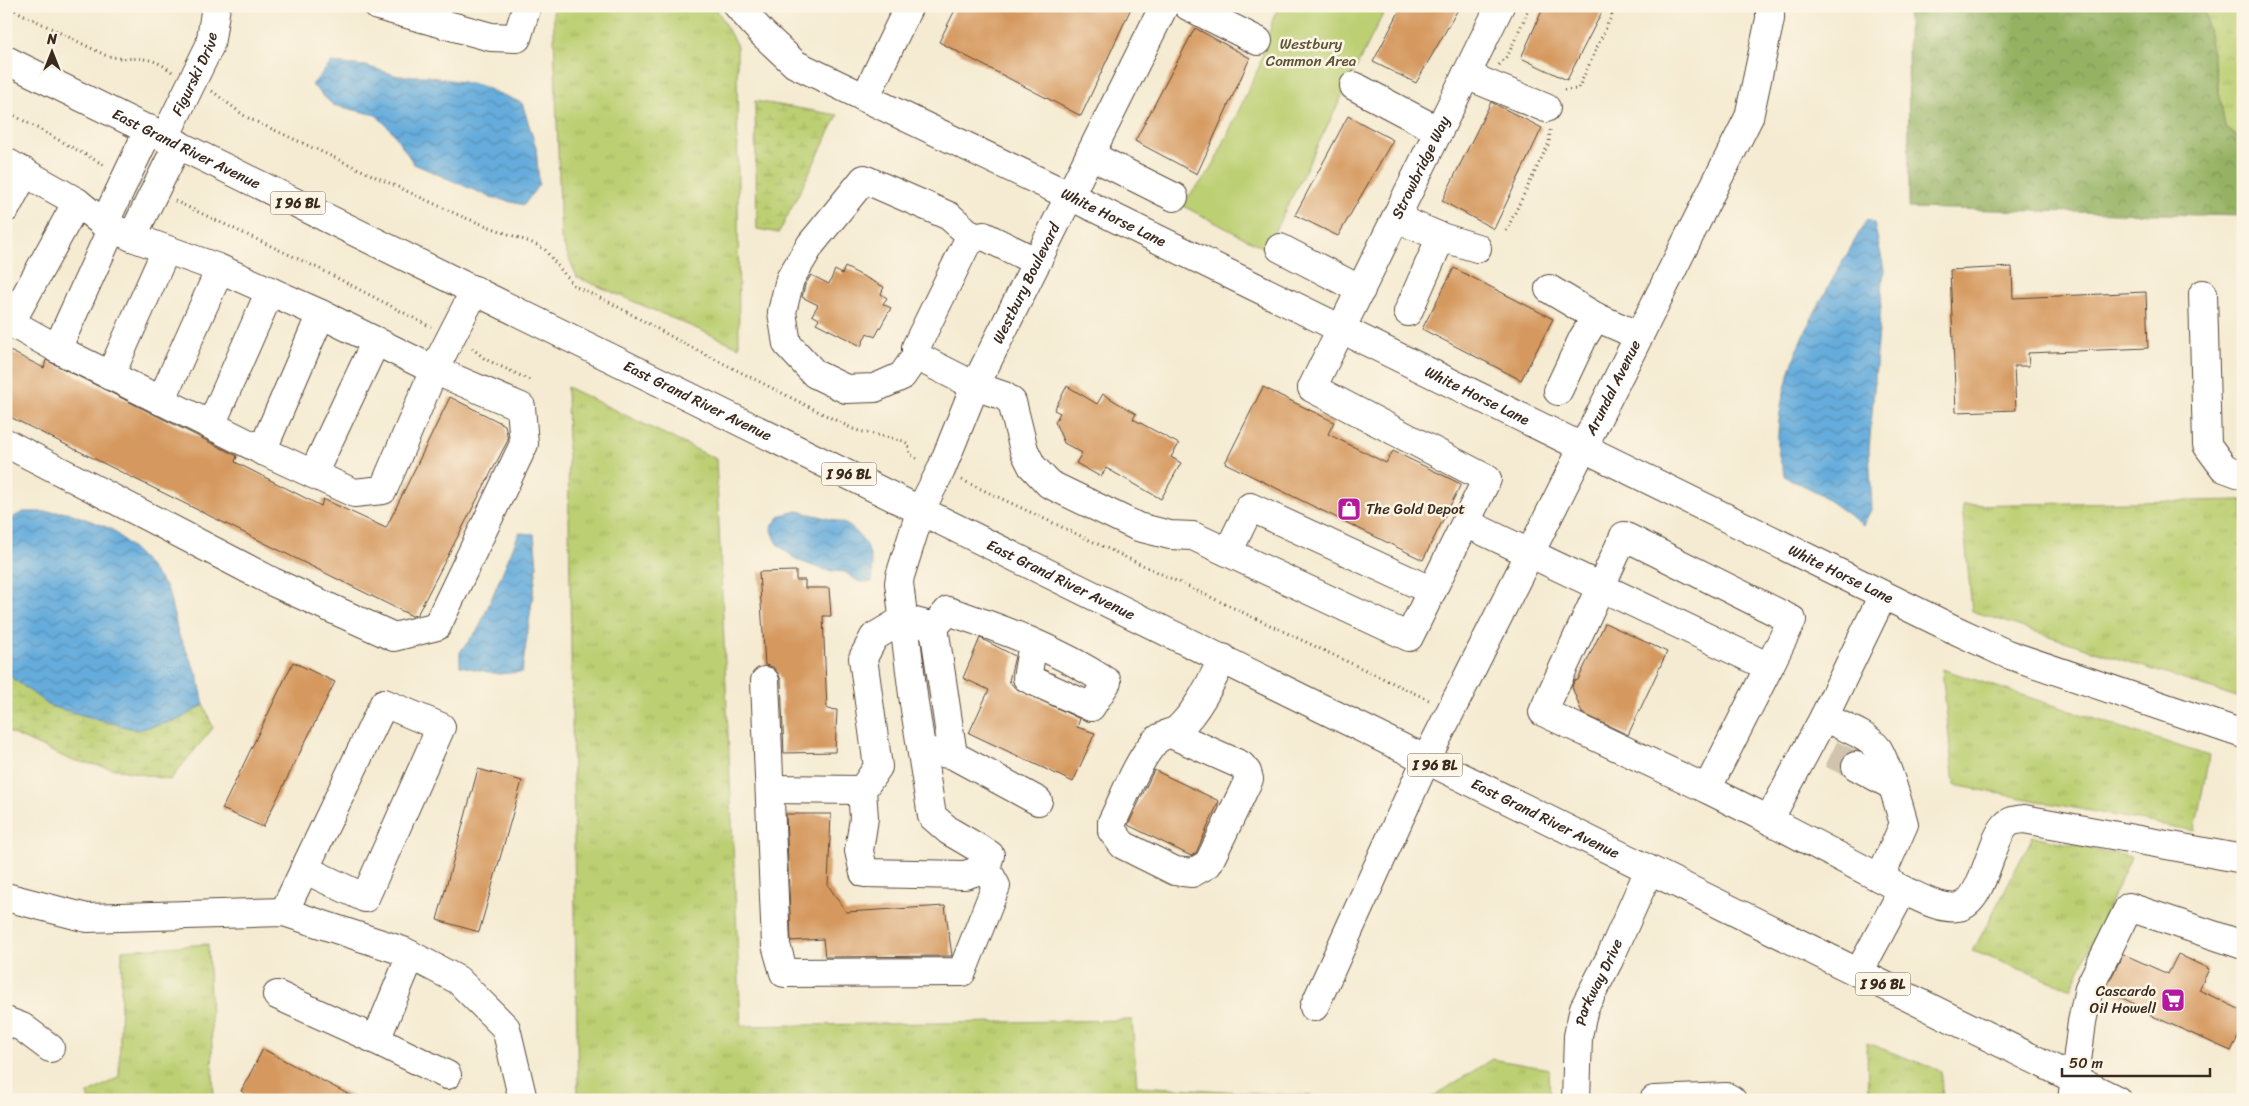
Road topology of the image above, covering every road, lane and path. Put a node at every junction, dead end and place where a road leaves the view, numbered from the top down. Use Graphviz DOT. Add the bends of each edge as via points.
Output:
graph roads {
  1 [pos="6,6"];
  2 [pos="216,6"];
  3 [pos="378,6"];
  4 [pos="527,6"];
  5 [pos="738,6"];
  6 [pos="910,6"];
  7 [pos="1164,6"];
  8 [pos="1188,6"];
  9 [pos="1500,6"];
  10 [pos="1530,6"];
  11 [pos="1616,6"];
  12 [pos="1770,6"];
  13 [pos="1258,41"];
  14 [pos="6,60"];
  15 [pos="1480,73"];
  16 [pos="174,74"];
  17 [pos="1354,86"];
  18 [pos="210,90"];
  19 [pos="865,98"];
  20 [pos="1554,109"];
  21 [pos="6,111"];
  22 [pos="1439,131"];
  23 [pos="164,137"];
  24 [pos="1090,155"];
  25 [pos="16,167"];
  26 [pos="108,167"];
  27 [pos="1070,196"];
  28 [pos="167,197"];
  29 [pos="1174,197"];
  30 [pos="77,202"];
  31 [pos="6,208"];
  32 [pos="1396,218"];
  33 [pos="116,230"];
  34 [pos="1506,231"];
  35 [pos="1441,237"];
  36 [pos="974,238"];
  37 [pos="1280,248"];
  38 [pos="1477,248"];
  39 [pos="166,250"];
  40 [pos="1037,262"];
  41 [pos="220,269"];
  42 [pos="1549,289"];
  43 [pos="475,290"];
  44 [pos="1361,290"];
  45 [pos="270,291"];
  46 [pos="2203,294"];
  47 [pos="1408,312"];
  48 [pos="321,314"];
  49 [pos="1596,317"];
  50 [pos="9,321"];
  51 [pos="434,328"];
  52 [pos="1342,329"];
  53 [pos="1639,336"];
  54 [pos="376,341"];
  55 [pos="468,343"];
  56 [pos="57,349"];
  57 [pos="919,359"];
  58 [pos="434,370"];
  59 [pos="110,376"];
  60 [pos="532,381"];
  61 [pos="975,386"];
  62 [pos="1558,391"];
  63 [pos="161,401"];
  64 [pos="211,426"];
  65 [pos="6,443"];
  66 [pos="1583,448"];
  67 [pos="262,451"];
  68 [pos="920,460"];
  69 [pos="313,474"];
  70 [pos="2243,475"];
  71 [pos="959,479"];
  72 [pos="921,510"];
  73 [pos="1466,522"];
  74 [pos="1228,552"];
  75 [pos="1530,553"];
  76 [pos="1600,586"];
  77 [pos="1432,591"];
  78 [pos="1883,595"];
  79 [pos="904,619"];
  80 [pos="934,628"];
  81 [pos="1033,644"];
  82 [pos="1223,658"];
  83 [pos="1769,667"];
  84 [pos="765,681"];
  85 [pos="1451,710"];
  86 [pos="1824,717"];
  87 [pos="1169,733"];
  88 [pos="2243,734"];
  89 [pos="922,750"];
  90 [pos="953,755"];
  91 [pos="1426,760"];
  92 [pos="1856,766"];
  93 [pos="1891,785"];
  94 [pos="770,789"];
  95 [pos="1707,789"];
  96 [pos="862,790"];
  97 [pos="1038,801"];
  98 [pos="1769,820"];
  99 [pos="2243,859"];
  100 [pos="986,868"];
  101 [pos="304,869"];
  102 [pos="1649,870"];
  103 [pos="1892,884"];
  104 [pos="6,897"];
  105 [pos="284,912"];
  106 [pos="2243,945"];
  107 [pos="411,955"];
  108 [pos="1859,972"];
  109 [pos="277,995"];
  110 [pos="1314,1007"];
  111 [pos="6,1021"];
  112 [pos="376,1040"];
  113 [pos="50,1048"];
  114 [pos="447,1075"];
  115 [pos="2074,1089"];
  116 [pos="523,1100"];
  117 [pos="1576,1100"];
  118 [pos="1654,1100"];
  119 [pos="1732,1100"];
  120 [pos="2117,1100"];
  1 -- 16 [label="path" via="105,55 154,59"];
  2 -- 23 [label="street, Figurski Drive" via="210,45"];
  3 -- 4 [label="street" via="491,37 517,38"];
  5 -- 19 [label="street, White Horse Lane" via="795,64"];
  6 -- 19 [label="street"];
  7 -- 24 [label="street, Westbury Boulevard"];
  8 -- 13 [label="street"];
  9 -- 15 [label="street, Strowbridge Way"];
  10 -- 15 [label="path" via="1508,55"];
  11 -- 20 [label="path" via="1578,89"];
  12 -- 53 [label="street, Arundal Avenue" via="1749,117"];
  14 -- 23 [label="street, East Grand River Avenue / I 96 BL"];
  15 -- 20 [label="street"];
  15 -- 22 [label="street, Strowbridge Way"];
  17 -- 22 [label="street"];
  18 -- 68 [label="path" via="246,117 464,216 535,244 545,250 574,286 611,302 668,336 855,430 904,441 910,454"];
  19 -- 27 [label="street, White Horse Lane"];
  20 -- 34 [label="path" via="1549,143"];
  21 -- 26 [label="path"];
  22 -- 32 [label="street, Strowbridge Way"];
  23 -- 33 [label="street, Figurski Drive"];
  23 -- 43 [label="street, East Grand River Avenue / I 96 BL"];
  24 -- 27 [label="street, Westbury Boulevard"];
  24 -- 29 [label="street"];
  25 -- 30 [label="street"];
  25 -- 31 [label="street"];
  27 -- 40 [label="street, Westbury Boulevard"];
  27 -- 52 [label="street, White Horse Lane"];
  28 -- 51 [label="path"];
  30 -- 33 [label="street"];
  30 -- 50 [label="street"];
  32 -- 35 [label="street"];
  32 -- 44 [label="street, Strowbridge Way"];
  33 -- 39 [label="street"];
  33 -- 56 [label="street, Figurski Drive"];
  35 -- 38 [label="street"];
  35 -- 47 [label="street"];
  36 -- 40 [label="street" via="984,236"];
  36 -- 57 [label="street" via="965,247 916,347"];
  36 -- 57 [label="street" via="949,216 864,179 811,244 790,279 782,312 787,344 815,374 846,389 875,388 902,376"];
  37 -- 44 [label="street"];
  39 -- 41 [label="street"];
  39 -- 59 [label="street"];
  40 -- 61 [label="street, Westbury Boulevard"];
  41 -- 45 [label="street"];
  41 -- 63 [label="street"];
  42 -- 49 [label="street"];
  43 -- 58 [label="street"];
  43 -- 72 [label="street, East Grand River Avenue / I 96 BL"];
  44 -- 52 [label="street, Strowbridge Way"];
  45 -- 48 [label="street"];
  45 -- 64 [label="street"];
  46 -- 70 [label="street" via="2207,445 2224,468"];
  48 -- 54 [label="street"];
  48 -- 67 [label="street"];
  49 -- 53 [label="street"];
  49 -- 62 [label="street"];
  50 -- 56 [label="street"];
  52 -- 66 [label="street, White Horse Lane"];
  52 -- 73 [label="street, Strowbridge Way" via="1312,388 1487,479"];
  53 -- 66 [label="street, Arundal Avenue"];
  54 -- 58 [label="street"];
  54 -- 69 [label="street"];
  55 -- 60 [label="path" via="485,359"];
  56 -- 59 [label="street"];
  57 -- 61 [label="street"];
  58 -- 65 [label="street" via="521,407 524,444 437,626 394,637 273,582"];
  58 -- 69 [label="street" via="382,490 354,493"];
  59 -- 63 [label="street"];
  61 -- 72 [label="street, Westbury Boulevard"];
  61 -- 74 [label="street" via="1012,402 1024,450 1032,466 1049,484 1138,528 1193,536"];
  63 -- 64 [label="street"];
  64 -- 67 [label="street"];
  66 -- 75 [label="street, Arundal Avenue"];
  66 -- 78 [label="street, White Horse Lane"];
  67 -- 69 [label="street"];
  71 -- 85 [label="path"];
  72 -- 79 [label="street, Westbury Boulevard" via="899,583"];
  72 -- 82 [label="street, East Grand River Avenue / I 96 BL"];
  73 -- 75 [label="street"];
  73 -- 77 [label="street"];
  74 -- 77 [label="street" via="1409,637"];
  74 -- 77 [label="street" via="1250,506"];
  75 -- 76 [label="street"];
  75 -- 85 [label="street, Arundal Avenue"];
  76 -- 83 [label="street"];
  76 -- 83 [label="street" via="1624,536 1792,620"];
  76 -- 95 [label="street" via="1543,712"];
  78 -- 86 [label="street"];
  78 -- 88 [label="street, White Horse Lane" via="2007,654"];
  79 -- 80 [label="street"];
  79 -- 89 [label="street, Westbury Boulevard"];
  79 -- 96 [label="street" via="874,637 862,658 878,767"];
  80 -- 81 [label="street" via="948,612 1003,629"];
  80 -- 90 [label="street"];
  82 -- 87 [label="street" via="1203,699 1177,730"];
  82 -- 91 [label="street, East Grand River Avenue / I 96 BL"];
  83 -- 95 [label="street"];
  84 -- 94 [label="street"];
  85 -- 91 [label="street, Arundal Avenue"];
  86 -- 93 [label="street" via="1866,739 1877,749"];
  86 -- 98 [label="street" via="1820,748"];
  87 -- 87 [label="street" via="1148,750 1112,822 1112,831 1123,845 1175,871 1192,873 1208,864 1249,780 1247,772 1233,760"];
  89 -- 90 [label="street"];
  89 -- 100 [label="street, Westbury Boulevard" via="932,816 949,832 990,855"];
  90 -- 97 [label="street"];
  91 -- 102 [label="street, East Grand River Avenue / I 96 BL"];
  91 -- 110 [label="street, Arundal Avenue"];
  92 -- 93 [label="street"];
  93 -- 103 [label="street" via="1904,824"];
  94 -- 96 [label="street"];
  94 -- 100 [label="street" via="776,945 784,973 962,972 996,886"];
  95 -- 98 [label="street"];
  96 -- 100 [label="street" via="864,818 859,851 864,873 965,875"];
  98 -- 103 [label="street"];
  99 -- 103 [label="street" via="2024,819 2011,821 2002,831 1972,900 1960,907 1945,907"];
  101 -- 101 [label="street" via="365,898 441,727 384,703"];
  101 -- 105 [label="street"];
  102 -- 108 [label="street, East Grand River Avenue / I 96 BL"];
  102 -- 117 [label="street, Parkway Drive" via="1584,1008 1578,1036"];
  103 -- 108 [label="street"];
  104 -- 105 [label="street" via="87,918"];
  105 -- 107 [label="street"];
  106 -- 115 [label="street" via="2129,907 2089,988"];
  107 -- 112 [label="street"];
  107 -- 116 [label="street" via="458,980 506,1028"];
  108 -- 115 [label="street, East Grand River Avenue / I 96 BL"];
  109 -- 112 [label="street"];
  111 -- 113 [label="street" via="22,1027"];
  112 -- 114 [label="street"];
  115 -- 120 [label="street, East Grand River Avenue / I 96 BL"];
  118 -- 119 [label="street" via="1727,1097"];
}
